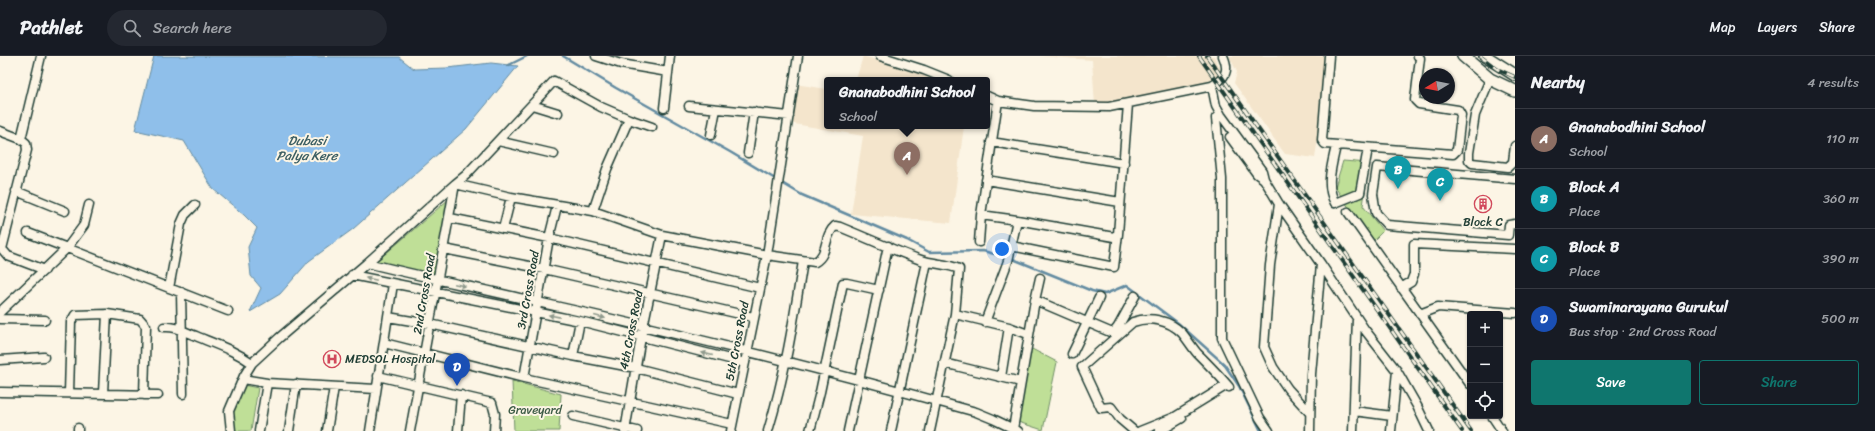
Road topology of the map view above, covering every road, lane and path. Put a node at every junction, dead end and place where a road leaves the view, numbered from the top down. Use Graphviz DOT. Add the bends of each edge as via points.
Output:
graph roads {
  1 [pos="41,56"];
  2 [pos="596,56"];
  3 [pos="670,56"];
  4 [pos="798,56"];
  5 [pos="880,56"];
  6 [pos="1223,56"];
  7 [pos="1329,56"];
  8 [pos="1418,56"];
  9 [pos="1463,56"];
  10 [pos="1485,56"];
  11 [pos="668,72"];
  12 [pos="1515,76"];
  13 [pos="942,77"];
  14 [pos="1490,79"];
  15 [pos="1212,86"];
  16 [pos="1515,91"];
  17 [pos="990,97"];
  18 [pos="998,101"];
  19 [pos="1128,104"];
  20 [pos="532,105"];
  21 [pos="689,106"];
  22 [pos="664,108"];
  23 [pos="716,109"];
  24 [pos="754,112"];
  25 [pos="558,113"];
  26 [pos="789,116"];
  27 [pos="1216,118"];
  28 [pos="629,119"];
  29 [pos="652,127"];
  30 [pos="0,131"];
  31 [pos="711,135"];
  32 [pos="21,139"];
  33 [pos="498,141"];
  34 [pos="992,142"];
  35 [pos="1336,146"];
  36 [pos="1515,146"];
  37 [pos="1368,148"];
  38 [pos="748,153"];
  39 [pos="554,154"];
  40 [pos="1124,164"];
  41 [pos="1264,179"];
  42 [pos="1515,179"];
  43 [pos="986,180"];
  44 [pos="455,184"];
  45 [pos="16,191"];
  46 [pos="511,197"];
  47 [pos="1120,202"];
  48 [pos="1279,204"];
  49 [pos="89,205"];
  50 [pos="195,205"];
  51 [pos="557,206"];
  52 [pos="64,211"];
  53 [pos="593,212"];
  54 [pos="1348,212"];
  55 [pos="981,215"];
  56 [pos="450,218"];
  57 [pos="1017,220"];
  58 [pos="1515,224"];
  59 [pos="503,229"];
  60 [pos="28,233"];
  61 [pos="1118,234"];
  62 [pos="662,235"];
  63 [pos="549,238"];
  64 [pos="979,242"];
  65 [pos="888,246"];
  66 [pos="67,248"];
  67 [pos="444,249"];
  68 [pos="1515,249"];
  69 [pos="1010,254"];
  70 [pos="767,255"];
  71 [pos="803,261"];
  72 [pos="927,262"];
  73 [pos="367,263"];
  74 [pos="657,263"];
  75 [pos="1320,264"];
  76 [pos="544,269"];
  77 [pos="46,270"];
  78 [pos="352,275"];
  79 [pos="1040,278"];
  80 [pos="438,280"];
  81 [pos="394,284"];
  82 [pos="169,288"];
  83 [pos="760,288"];
  84 [pos="1401,288"];
  85 [pos="879,290"];
  86 [pos="181,292"];
  87 [pos="436,292"];
  88 [pos="650,294"];
  89 [pos="1135,296"];
  90 [pos="1099,298"];
  91 [pos="1035,300"];
  92 [pos="539,302"];
  93 [pos="228,311"];
  94 [pos="0,312"];
  95 [pos="537,313"];
  96 [pos="1515,313"];
  97 [pos="107,314"];
  98 [pos="955,314"];
  99 [pos="1420,314"];
  100 [pos="388,316"];
  101 [pos="753,317"];
  102 [pos="1357,318"];
  103 [pos="0,319"];
  104 [pos="45,320"];
  105 [pos="580,321"];
  106 [pos="985,322"];
  107 [pos="1087,322"];
  108 [pos="430,324"];
  109 [pos="164,327"];
  110 [pos="644,327"];
  111 [pos="1009,327"];
  112 [pos="182,330"];
  113 [pos="1028,334"];
  114 [pos="641,337"];
  115 [pos="384,343"];
  116 [pos="530,346"];
  117 [pos="748,352"];
  118 [pos="425,353"];
  119 [pos="1072,354"];
  120 [pos="573,356"];
  121 [pos="44,357"];
  122 [pos="0,360"];
  123 [pos="785,361"];
  124 [pos="944,362"];
  125 [pos="745,363"];
  126 [pos="252,364"];
  127 [pos="636,368"];
  128 [pos="1397,371"];
  129 [pos="824,372"];
  130 [pos="378,376"];
  131 [pos="1001,377"];
  132 [pos="524,378"];
  133 [pos="243,379"];
  134 [pos="859,381"];
  135 [pos="1021,382"];
  136 [pos="267,383"];
  137 [pos="1234,383"];
  138 [pos="1469,383"];
  139 [pos="296,384"];
  140 [pos="420,385"];
  141 [pos="334,387"];
  142 [pos="376,389"];
  143 [pos="0,392"];
  144 [pos="899,392"];
  145 [pos="69,393"];
  146 [pos="103,393"];
  147 [pos="144,394"];
  148 [pos="183,394"];
  149 [pos="738,394"];
  150 [pos="158,395"];
  151 [pos="461,395"];
  152 [pos="936,401"];
  153 [pos="629,402"];
  154 [pos="1354,411"];
  155 [pos="1310,413"];
  156 [pos="573,416"];
  157 [pos="1392,416"];
  158 [pos="1494,419"];
  159 [pos="1172,421"];
  160 [pos="732,427"];
  161 [pos="625,430"];
  162 [pos="1015,430"];
  163 [pos="231,431"];
  164 [pos="259,431"];
  165 [pos="289,431"];
  166 [pos="327,431"];
  167 [pos="370,431"];
  168 [pos="410,431"];
  169 [pos="458,431"];
  170 [pos="494,431"];
  171 [pos="637,431"];
  172 [pos="768,431"];
  173 [pos="810,431"];
  174 [pos="848,431"];
  175 [pos="891,431"];
  176 [pos="930,431"];
  177 [pos="1134,431"];
  178 [pos="1140,431"];
  179 [pos="1160,431"];
  180 [pos="1269,431"];
  181 [pos="1310,431"];
  182 [pos="1354,431"];
  183 [pos="1391,431"];
  184 [pos="1429,431"];
  185 [pos="1502,431"];
  1 -- 32 [label="street"];
  2 -- 11 [label="street" via="621,64"];
  3 -- 11 [label="street"];
  4 -- 26 [label="street, 5th Cross Road"];
  5 -- 13 [label="street"];
  6 -- 15 [label="street" via="1227,64 1227,73"];
  7 -- 35 [label="street" via="1322,140 1325,144"];
  8 -- 37 [label="street" via="1420,58 1415,100 1419,104 1458,110 1461,115 1457,150 1453,154"];
  9 -- 14 [label="highway"];
  10 -- 12 [label="highway"];
  11 -- 22 [label="street"];
  14 -- 16 [label="highway"];
  14 -- 36 [label="street" via="1475,115 1469,160 1472,163 1508,167 1513,162"];
  15 -- 19 [label="street"];
  15 -- 27 [label="street" via="1210,104"];
  15 -- 41 [label="street" via="1216,106 1221,115 1262,171"];
  17 -- 18 [label="street"];
  18 -- 19 [label="street" via="1042,106 1109,107"];
  18 -- 34 [label="street"];
  19 -- 40 [label="street"];
  20 -- 25 [label="street"];
  20 -- 28 [label="street" via="554,81"];
  20 -- 33 [label="street"];
  21 -- 23 [label="street"];
  23 -- 24 [label="street"];
  23 -- 31 [label="street"];
  24 -- 26 [label="street"];
  24 -- 38 [label="street"];
  26 -- 70 [label="street, 5th Cross Road"];
  27 -- 41 [label="street" via="1257,174"];
  27 -- 137 [label="street" via="1222,179 1222,338"];
  28 -- 29 [label="street"];
  28 -- 53 [label="street" via="607,170"];
  30 -- 32 [label="street"];
  32 -- 45 [label="street" via="26,143 26,150"];
  33 -- 39 [label="street"];
  33 -- 44 [label="street" via="466,176"];
  34 -- 40 [label="street"];
  34 -- 43 [label="street"];
  35 -- 37 [label="street"];
  35 -- 37 [label="street" via="1329,179 1335,203 1360,192"];
  40 -- 47 [label="street"];
  41 -- 48 [label="street"];
  42 -- 58 [label="street" via="1377,167 1373,194 1376,213 1387,225 1508,235 1509,225"];
  43 -- 47 [label="street"];
  43 -- 55 [label="street"];
  44 -- 46 [label="street"];
  44 -- 56 [label="street, 2nd Cross Road"];
  44 -- 73 [label="street"];
  45 -- 52 [label="street"];
  45 -- 77 [label="street" via="2,249 8,256"];
  46 -- 51 [label="street"];
  46 -- 59 [label="street"];
  47 -- 61 [label="street"];
  48 -- 75 [label="street"];
  48 -- 155 [label="street" via="1270,265 1264,347 1273,367 1288,389"];
  49 -- 66 [label="street" via="84,225"];
  50 -- 82 [label="street" via="185,215 181,224"];
  51 -- 53 [label="street"];
  51 -- 63 [label="street, 3rd Cross Road"];
  53 -- 62 [label="street"];
  54 -- 84 [label="street"];
  55 -- 57 [label="street"];
  55 -- 64 [label="street"];
  56 -- 59 [label="street"];
  56 -- 67 [label="street, 2nd Cross Road"];
  57 -- 61 [label="street" via="1114,237"];
  57 -- 69 [label="street"];
  59 -- 63 [label="street"];
  60 -- 66 [label="street"];
  61 -- 69 [label="street" via="1114,266"];
  62 -- 70 [label="street"];
  62 -- 74 [label="street, 4th Cross Road"];
  63 -- 74 [label="street"];
  63 -- 76 [label="street, 3rd Cross Road"];
  65 -- 71 [label="street" via="835,226 830,230 825,252 819,260"];
  65 -- 72 [label="street"];
  65 -- 85 [label="street"];
  66 -- 77 [label="street"];
  66 -- 82 [label="street"];
  67 -- 76 [label="street"];
  67 -- 80 [label="street, 2nd Cross Road"];
  68 -- 84 [label="street" via="1414,244 1414,274 1411,282"];
  69 -- 106 [label="street"];
  70 -- 71 [label="street"];
  70 -- 83 [label="street, 5th Cross Road"];
  71 -- 123 [label="street"];
  72 -- 98 [label="street" via="953,266 959,270"];
  72 -- 144 [label="street"];
  73 -- 78 [label="street"];
  73 -- 80 [label="street"];
  74 -- 83 [label="street"];
  74 -- 88 [label="street, 4th Cross Road"];
  75 -- 102 [label="street"];
  75 -- 155 [label="street"];
  76 -- 88 [label="street"];
  76 -- 92 [label="street, 3rd Cross Road"];
  77 -- 94 [label="street"];
  81 -- 78 [label="street, one-way"];
  78 -- 126 [label="street"];
  79 -- 91 [label="street"];
  80 -- 87 [label="street, 2nd Cross Road"];
  80 -- 92 [label="street, one-way"];
  81 -- 87 [label="street"];
  81 -- 100 [label="street"];
  82 -- 86 [label="street"];
  83 -- 101 [label="street, 5th Cross Road"];
  84 -- 99 [label="street"];
  85 -- 129 [label="street" via="843,283"];
  85 -- 134 [label="street"];
  86 -- 93 [label="street"];
  86 -- 112 [label="street"];
  87 -- 95 [label="street"];
  87 -- 108 [label="street, 2nd Cross Road"];
  88 -- 101 [label="street"];
  88 -- 110 [label="street, 4th Cross Road"];
  89 -- 107 [label="street" via="1114,332"];
  90 -- 107 [label="street"];
  91 -- 107 [label="street"];
  91 -- 113 [label="street"];
  92 -- 95 [label="street, 3rd Cross Road"];
  92 -- 110 [label="street, one-way"];
  105 -- 95 [label="street, one-way"];
  95 -- 116 [label="street, 3rd Cross Road"];
  96 -- 99 [label="street" via="1438,307"];
  97 -- 145 [label="street" via="75,315 71,322"];
  97 -- 146 [label="street"];
  97 -- 147 [label="street" via="140,319 146,326"];
  98 -- 106 [label="street"];
  98 -- 124 [label="street"];
  99 -- 138 [label="street"];
  100 -- 108 [label="street"];
  100 -- 115 [label="street"];
  101 -- 117 [label="street, 5th Cross Road"];
  102 -- 128 [label="street"];
  102 -- 154 [label="street"];
  103 -- 104 [label="street"];
  105 -- 114 [label="street"];
  105 -- 120 [label="street"];
  106 -- 111 [label="street"];
  107 -- 119 [label="street"];
  108 -- 116 [label="street"];
  108 -- 118 [label="street, 2nd Cross Road"];
  109 -- 112 [label="street" via="174,326"];
  110 -- 114 [label="street, 4th Cross Road"];
  110 -- 117 [label="street"];
  111 -- 113 [label="street"];
  111 -- 131 [label="street"];
  112 -- 126 [label="street" via="237,352"];
  112 -- 148 [label="street"];
  113 -- 135 [label="street"];
  125 -- 114 [label="street, one-way"];
  114 -- 127 [label="street, 4th Cross Road"];
  115 -- 118 [label="street"];
  115 -- 130 [label="street"];
  116 -- 120 [label="street"];
  116 -- 132 [label="street, 3rd Cross Road"];
  117 -- 123 [label="street"];
  117 -- 125 [label="street, 5th Cross Road"];
  118 -- 132 [label="street"];
  118 -- 140 [label="street, 2nd Cross Road"];
  120 -- 127 [label="street"];
  121 -- 122 [label="street"];
  123 -- 129 [label="street"];
  123 -- 172 [label="street"];
  124 -- 131 [label="street"];
  124 -- 152 [label="street"];
  125 -- 149 [label="street, 5th Cross Road"];
  126 -- 133 [label="street"];
  127 -- 149 [label="street"];
  127 -- 153 [label="street, 4th Cross Road"];
  128 -- 157 [label="street"];
  128 -- 184 [label="street"];
  129 -- 134 [label="street"];
  129 -- 173 [label="street"];
  130 -- 140 [label="street"];
  130 -- 142 [label="street"];
  131 -- 135 [label="street"];
  132 -- 153 [label="street"];
  133 -- 136 [label="street"];
  133 -- 163 [label="street" via="229,411"];
  134 -- 144 [label="street"];
  134 -- 174 [label="street"];
  135 -- 162 [label="street"];
  136 -- 139 [label="street"];
  136 -- 164 [label="street"];
  137 -- 159 [label="street"];
  137 -- 177 [label="street" via="1171,325 1144,318 1134,322 1082,367 1101,408 1111,407"];
  137 -- 180 [label="street"];
  139 -- 141 [label="street"];
  139 -- 165 [label="street"];
  140 -- 151 [label="street"];
  140 -- 168 [label="street, 2nd Cross Road"];
  141 -- 142 [label="street"];
  141 -- 166 [label="street"];
  142 -- 167 [label="street"];
  143 -- 145 [label="street"];
  144 -- 152 [label="street"];
  144 -- 175 [label="street"];
  145 -- 146 [label="street"];
  146 -- 147 [label="street"];
  147 -- 150 [label="street"];
  149 -- 160 [label="street, 5th Cross Road"];
  151 -- 169 [label="street"];
  151 -- 170 [label="street" via="492,403 495,414"];
  152 -- 162 [label="street" via="987,416"];
  152 -- 176 [label="street"];
  153 -- 160 [label="street"];
  153 -- 161 [label="street, 4th Cross Road"];
  154 -- 157 [label="street"];
  154 -- 182 [label="street"];
  155 -- 181 [label="street"];
  156 -- 161 [label="street"];
  157 -- 183 [label="street"];
  158 -- 185 [label="street"];
  159 -- 178 [label="street"];
  159 -- 179 [label="street"];
  161 -- 171 [label="street"];
}
